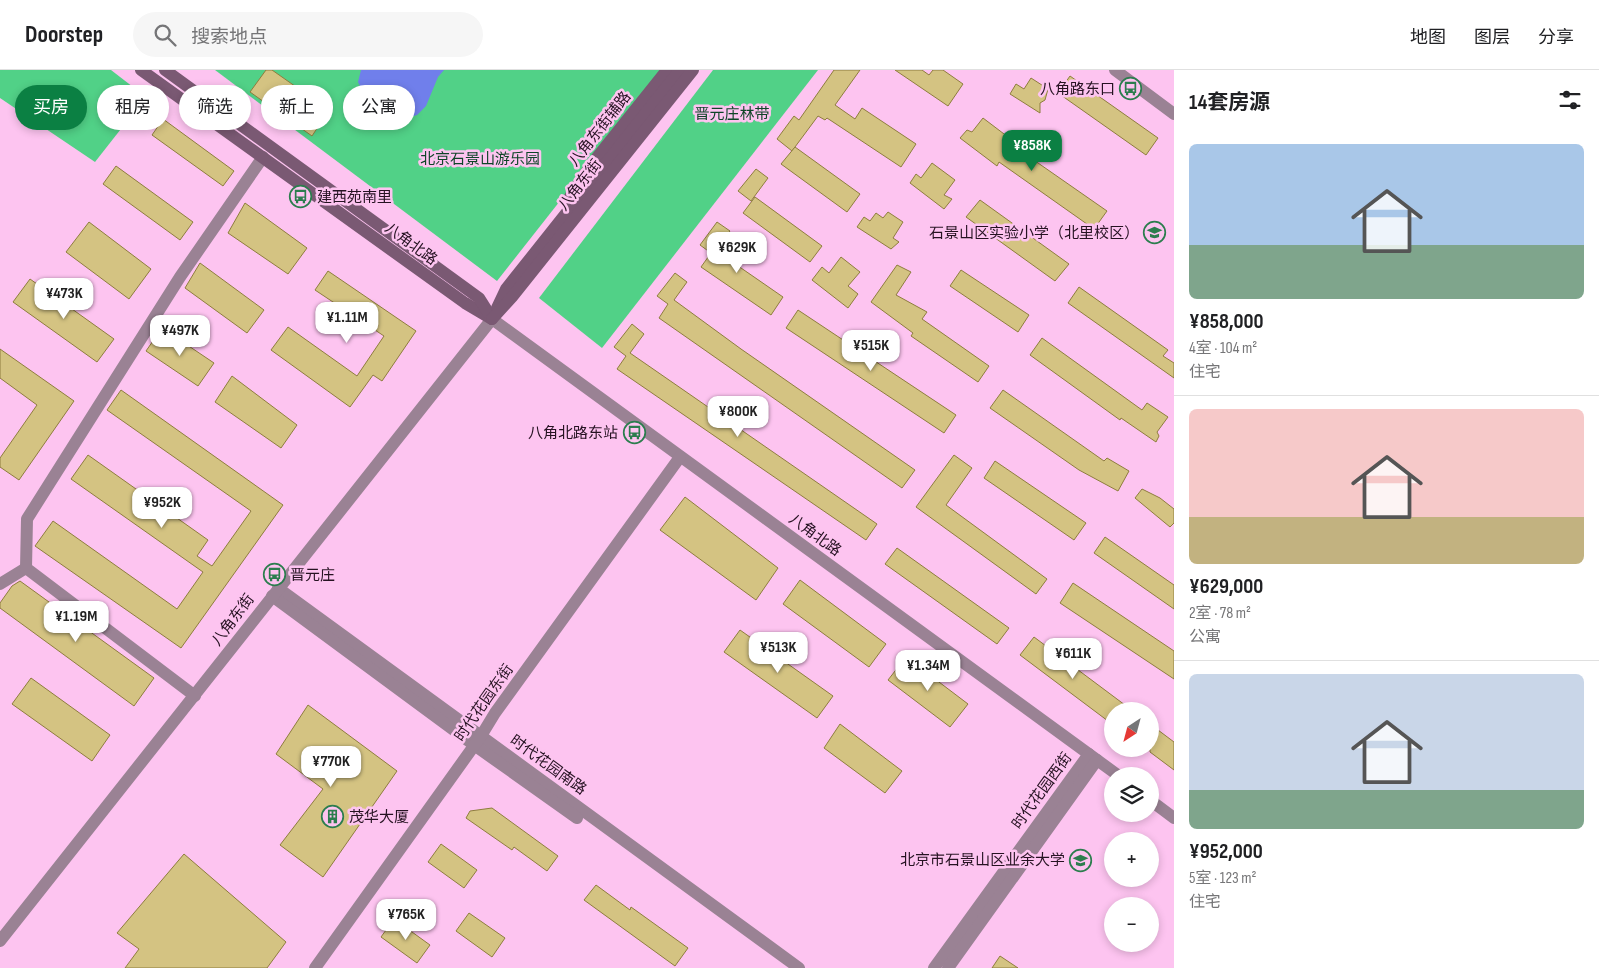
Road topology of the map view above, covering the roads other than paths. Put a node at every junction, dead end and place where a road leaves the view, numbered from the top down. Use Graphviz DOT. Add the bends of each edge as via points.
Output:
graph roads {
  1 [pos="141,70"];
  2 [pos="165,70"];
  3 [pos="667,70"];
  4 [pos="680,70"];
  5 [pos="692,70"];
  6 [pos="1115,70"];
  7 [pos="1174,114"];
  8 [pos="263,157"];
  9 [pos="548,236"];
  10 [pos="492,320"];
  11 [pos="680,457"];
  12 [pos="26,568"];
  13 [pos="0,584"];
  14 [pos="275,592"];
  15 [pos="195,696"];
  16 [pos="477,741"];
  17 [pos="1093,757"];
  18 [pos="1106,767"];
  19 [pos="1159,807"];
  20 [pos="1174,818"];
  21 [pos="0,940"];
  22 [pos="316,968"];
  23 [pos="788,968"];
  24 [pos="799,968"];
  25 [pos="934,968"];
  26 [pos="948,968"];
  1 -- 8 [label="main road, 八角北路"];
  2 -- 10 [label="main road, 八角北路" via="479,298"];
  3 -- 9 [label="main road, 八角东街辅路" via="591,165"];
  4 -- 9 [label="main road, 八角东街"];
  5 -- 10 [label="main road, 八角东街"];
  6 -- 7 [label="street"];
  8 -- 10 [label="main road, 八角北路"];
  8 -- 12 [label="street" via="180,277 27,519"];
  9 -- 10 [label="main road, 八角东街" via="506,289"];
  10 -- 11 [label="street, 八角北路"];
  10 -- 14 [label="street, 八角东街"];
  11 -- 16 [label="street, 时代花园东街"];
  11 -- 17 [label="street, 八角北路"];
  12 -- 13 [label="street"];
  12 -- 15 [label="street"];
  14 -- 15 [label="street, 八角东街"];
  14 -- 16 [label="street, 时代花园南路"];
  15 -- 21 [label="street, 八角东街"];
  16 -- 22 [label="street, 时代花园东街"];
  16 -- 23 [label="street, 时代花园南路"];
  16 -- 24 [label="street, 时代花园南路"];
  17 -- 18 [label="street, 八角北路"];
  17 -- 25 [label="street, 时代花园西街"];
  17 -- 26 [label="street, 时代花园西街"];
  19 -- 20 [label="street"];
}
